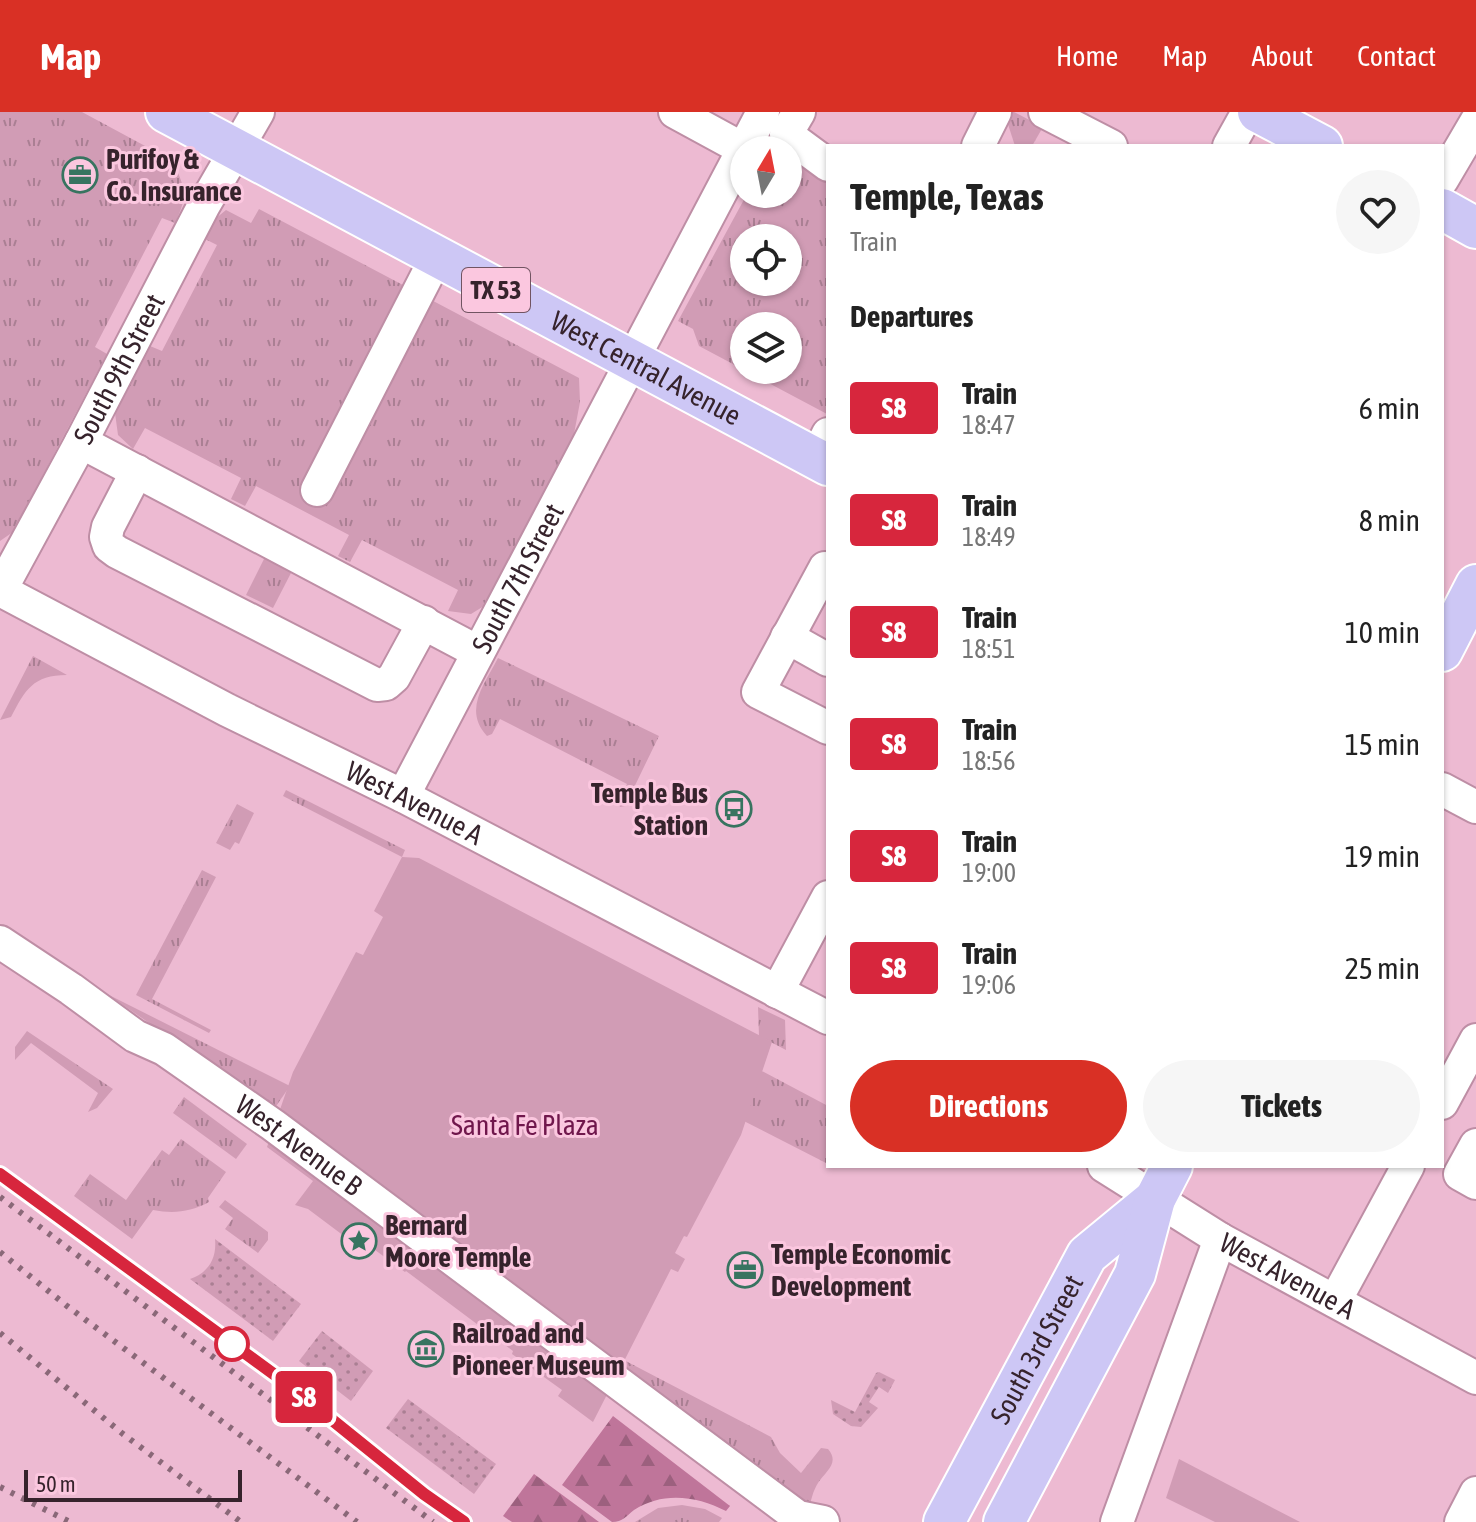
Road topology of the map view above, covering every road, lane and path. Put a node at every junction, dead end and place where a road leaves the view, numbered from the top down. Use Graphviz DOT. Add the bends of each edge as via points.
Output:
graph roads {
  1 [pos="166,112"];
  2 [pos="258,112"];
  3 [pos="675,112"];
  4 [pos="763,112"];
  5 [pos="799,112"];
  6 [pos="995,112"];
  7 [pos="1045,112"];
  8 [pos="1248,112"];
  9 [pos="1258,112"];
  10 [pos="1476,122"];
  11 [pos="750,136"];
  12 [pos="730,142"];
  13 [pos="979,144"];
  14 [pos="1107,144"];
  15 [pos="1230,144"];
  16 [pos="1318,144"];
  17 [pos="237,149"];
  18 [pos="826,164"];
  19 [pos="730,174"];
  20 [pos="1444,177"];
  21 [pos="436,258"];
  22 [pos="631,361"];
  23 [pos="81,442"];
  24 [pos="824,452"];
  25 [pos="137,471"];
  26 [pos="317,490"];
  27 [pos="826,568"];
  28 [pos="1476,585"];
  29 [pos="0,591"];
  30 [pos="424,622"];
  31 [pos="787,637"];
  32 [pos="1444,647"];
  33 [pos="478,652"];
  34 [pos="826,659"];
  35 [pos="826,727"];
  36 [pos="1444,790"];
  37 [pos="403,796"];
  38 [pos="1476,807"];
  39 [pos="826,901"];
  40 [pos="0,942"];
  41 [pos="777,992"];
  42 [pos="826,1017"];
  43 [pos="1476,1040"];
  44 [pos="1444,1099"];
  45 [pos="1476,1145"];
  46 [pos="1111,1168"];
  47 [pos="1407,1168"];
  48 [pos="1163,1182"];
  49 [pos="1476,1183"];
  50 [pos="1220,1239"];
  51 [pos="1335,1301"];
  52 [pos="1476,1378"];
  53 [pos="1476,1493"];
  54 [pos="953,1505"];
  55 [pos="1005,1521"];
  56 [pos="823,1522"];
  57 [pos="1117,1522"];
  58 [pos="1461,1522"];
  1 -- 17 [label="main road, West Central Avenue / TX 53"];
  2 -- 17 [label="street, South 9th Street"];
  3 -- 12 [label="street"];
  4 -- 11 [label="street, South 7th Street"];
  5 -- 18 [label="street" via="786,134"];
  6 -- 13 [label="street"];
  7 -- 14 [label="street"];
  8 -- 15 [label="street"];
  9 -- 16 [label="main road"];
  10 -- 20 [label="street"];
  17 -- 21 [label="main road, West Central Avenue / TX 53"];
  17 -- 23 [label="street, South 9th Street"];
  19 -- 22 [label="street, South 7th Street"];
  21 -- 22 [label="main road, West Central Avenue / TX 53"];
  21 -- 26 [label="street"];
  22 -- 24 [label="main road, West Central Avenue / TX 53"];
  22 -- 33 [label="street, South 7th Street"];
  23 -- 25 [label="street"];
  23 -- 29 [label="street, South 9th Street"];
  25 -- 30 [label="street"];
  25 -- 30 [label="street" via="107,532 109,546 117,552 377,685 394,677"];
  27 -- 31 [label="street"];
  28 -- 32 [label="main road"];
  29 -- 37 [label="street, West Avenue A"];
  30 -- 33 [label="street"];
  31 -- 34 [label="street"];
  31 -- 35 [label="street" via="758,692"];
  33 -- 37 [label="street, South 7th Street"];
  36 -- 38 [label="street"];
  37 -- 41 [label="street, West Avenue A"];
  39 -- 41 [label="street"];
  40 -- 56 [label="street, West Avenue B" via="273,1125 798,1517"];
  41 -- 42 [label="street, West Avenue A"];
  43 -- 44 [label="street"];
  45 -- 49 [label="street" via="1460,1174"];
  46 -- 48 [label="street, West Avenue A"];
  47 -- 51 [label="street"];
  48 -- 50 [label="street, West Avenue A"];
  48 -- 54 [label="main road, South 3rd Street" via="1087,1255"];
  48 -- 55 [label="main road, South 3rd Street" via="1135,1274"];
  50 -- 51 [label="street, West Avenue A"];
  50 -- 57 [label="street"];
  51 -- 52 [label="street, West Avenue A"];
  53 -- 58 [label="street"];
}
